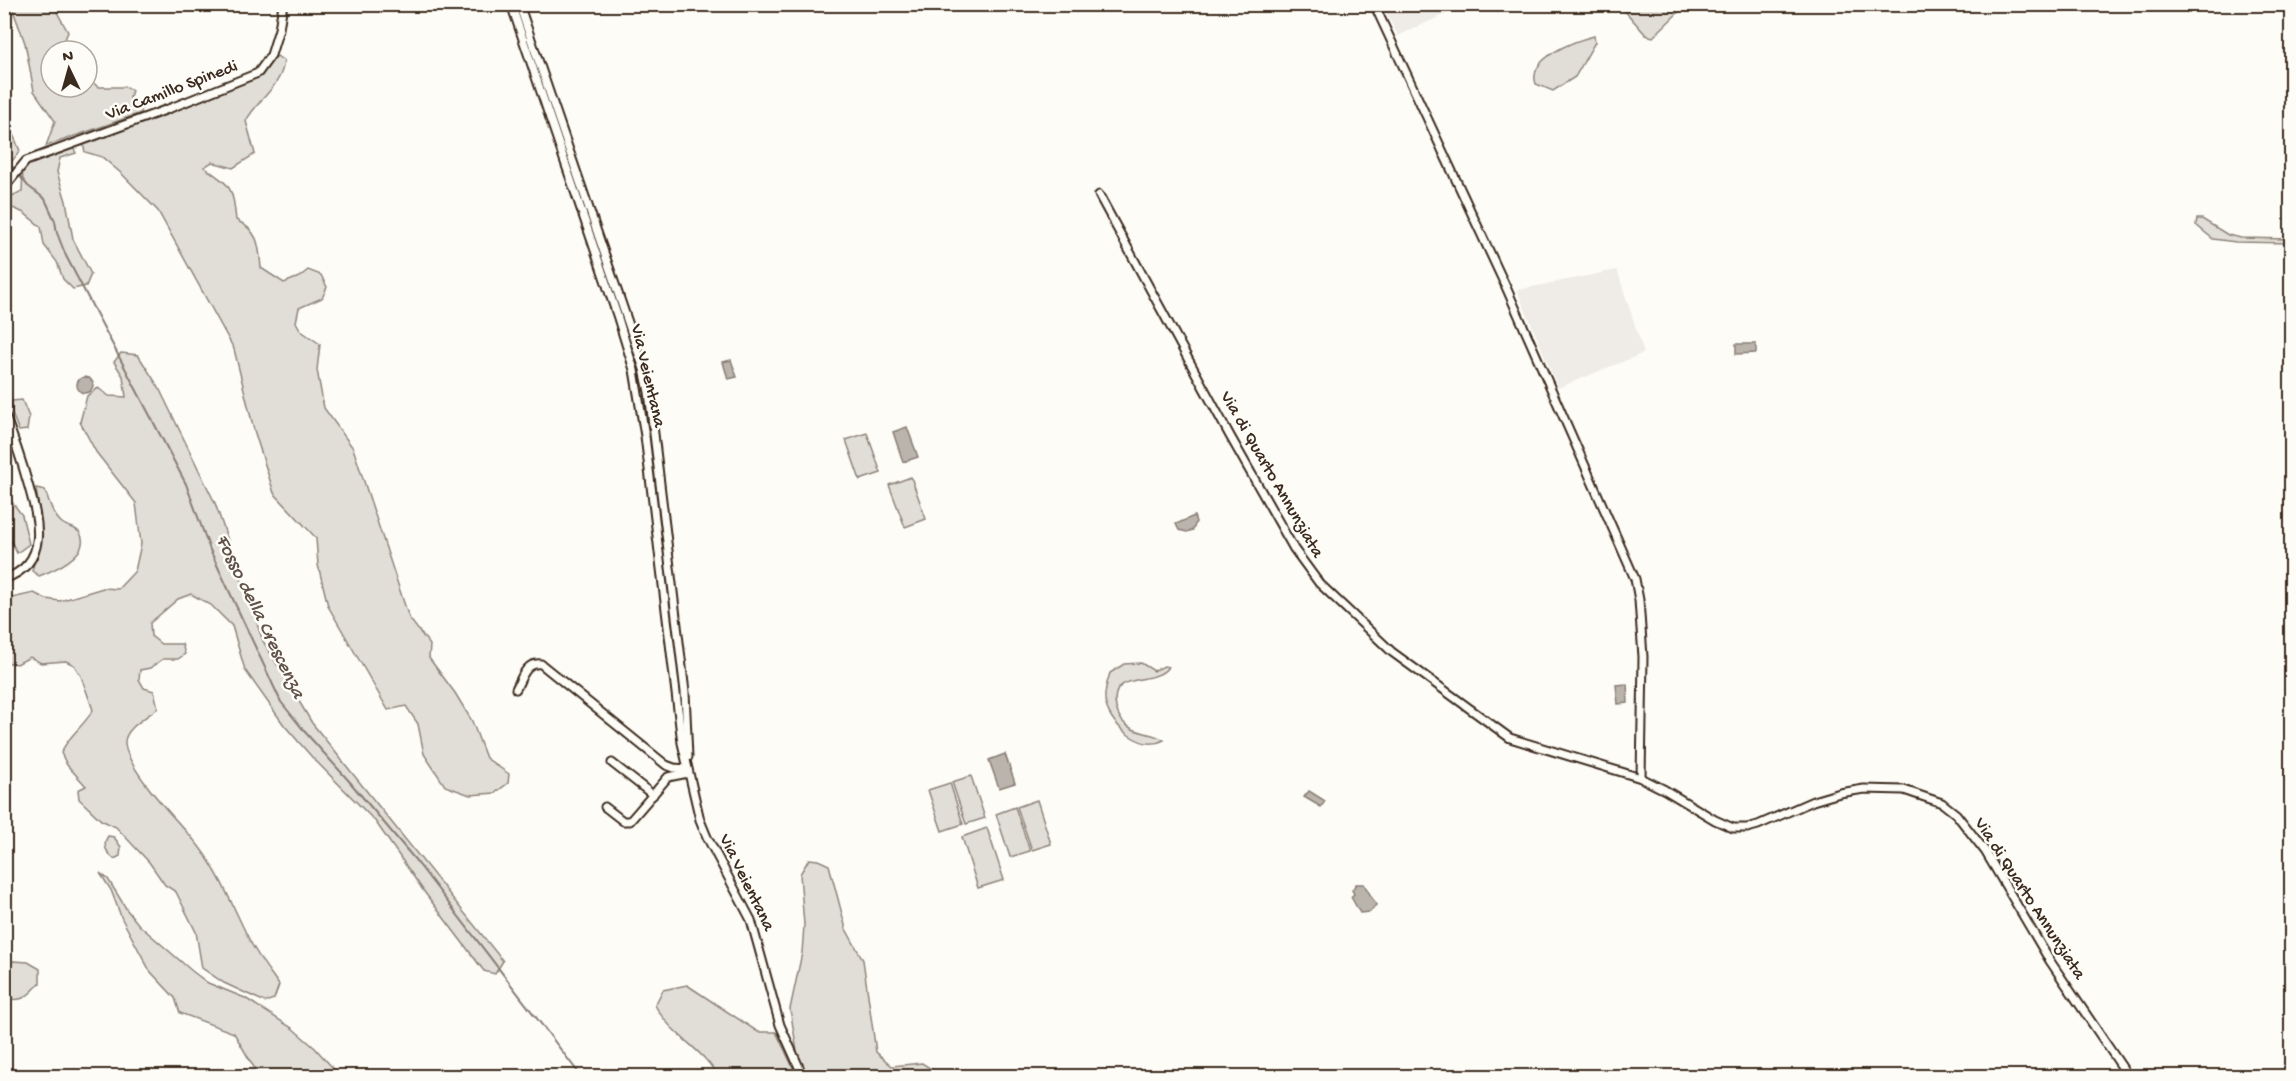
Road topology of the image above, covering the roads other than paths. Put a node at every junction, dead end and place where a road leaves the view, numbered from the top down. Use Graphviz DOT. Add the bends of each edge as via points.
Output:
graph roads {
  1 [pos="283,4"];
  2 [pos="511,4"];
  3 [pos="519,4"];
  4 [pos="1374,4"];
  5 [pos="5,186"];
  6 [pos="1099,195"];
  7 [pos="620,298"];
  8 [pos="612,301"];
  9 [pos="4,412"];
  10 [pos="4,579"];
  11 [pos="516,689"];
  12 [pos="612,764"];
  13 [pos="688,771"];
  14 [pos="1641,778"];
  15 [pos="653,795"];
  16 [pos="605,807"];
  17 [pos="803,1077"];
  18 [pos="2128,1077"];
  1 -- 5 [label="street, Via Camillo Spinedi" via="271,55 258,73 26,162"];
  2 -- 8 [label="street, Via Veientana"];
  3 -- 7 [label="street, Via Veientana"];
  4 -- 14 [label="street" via="1506,287 1635,579 1642,657"];
  6 -- 14 [label="street, Via di Quarto Annunziata" via="1275,517 1319,583 1392,652 1510,738"];
  7 -- 8 [label="street"];
  7 -- 13 [label="street, Via Veientana" via="638,346 649,392 685,692"];
  8 -- 13 [label="street, Via Veientana" via="639,392"];
  9 -- 10 [label="street" via="35,507 38,532 29,564"];
  11 -- 13 [label="street" via="527,669 535,663 543,666 666,765"];
  12 -- 15 [label="street"];
  13 -- 15 [label="street" via="668,777"];
  13 -- 17 [label="street, Via Veientana" via="703,828 751,920 780,1024"];
  14 -- 18 [label="street, Via di Quarto Annunziata" via="1721,823 1740,829 1855,790 1904,790 1942,803 1956,814 1985,851 2050,960"];
  15 -- 16 [label="street" via="630,821 623,821"];
}
